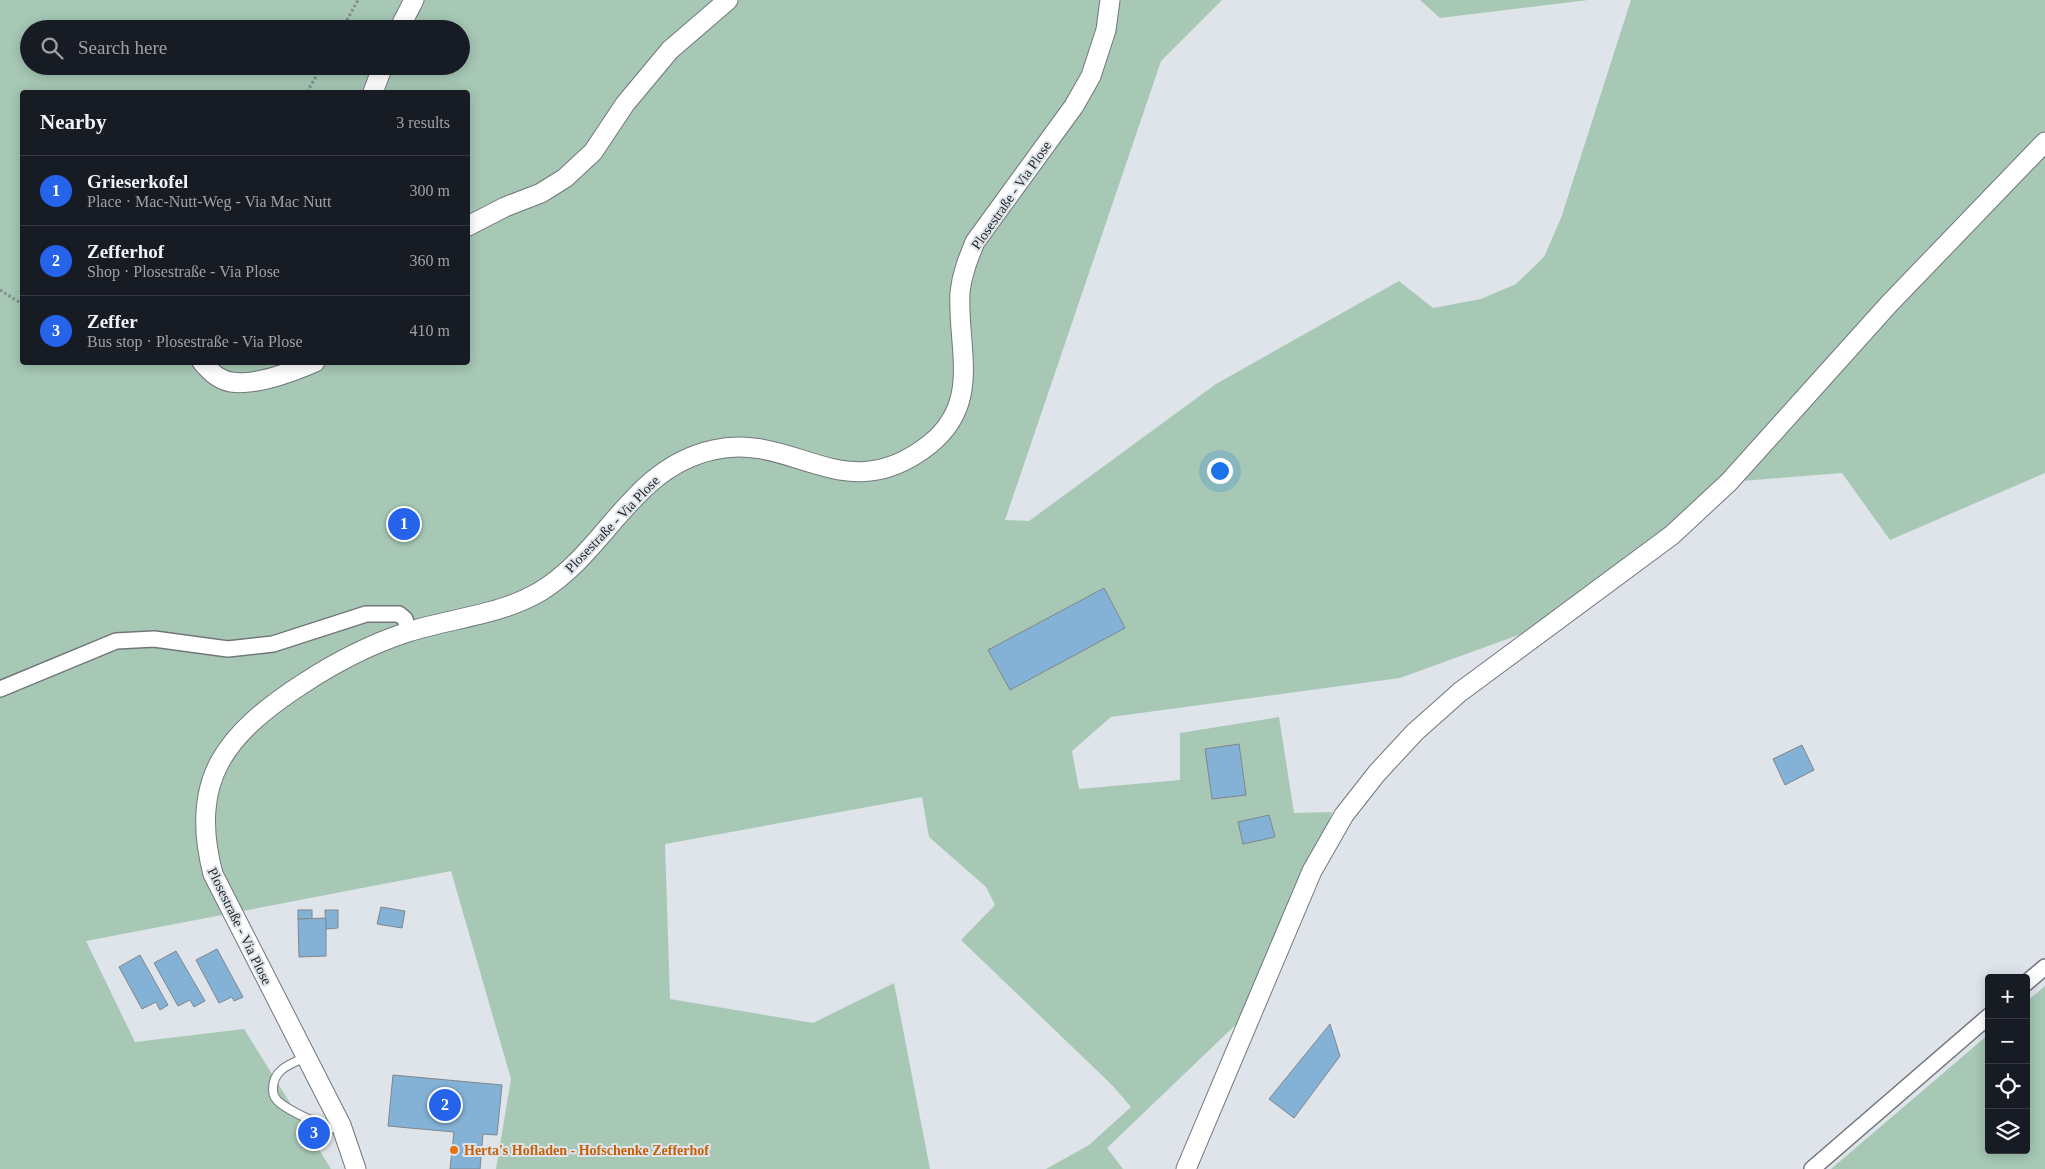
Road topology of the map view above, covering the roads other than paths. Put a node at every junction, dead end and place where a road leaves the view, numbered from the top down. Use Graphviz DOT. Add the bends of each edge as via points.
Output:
graph roads {
  1 [pos="414,0"];
  2 [pos="728,0"];
  3 [pos="1110,0"];
  4 [pos="404,20"];
  5 [pos="380,75"];
  6 [pos="374,90"];
  7 [pos="2045,142"];
  8 [pos="470,225"];
  9 [pos="205,365"];
  10 [pos="308,365"];
  11 [pos="410,631"];
  12 [pos="0,689"];
  13 [pos="2045,967"];
  14 [pos="2030,980"];
  15 [pos="1986,1019"];
  16 [pos="306,1057"];
  17 [pos="341,1125"];
  18 [pos="356,1169"];
  19 [pos="1186,1169"];
  20 [pos="1812,1169"];
  1 -- 4 [label="street"];
  2 -- 8 [label="street" via="670,50 624,104 593,152 565,178 541,193"];
  3 -- 11 [label="street, Plosestraße - Via Plose" via="1106,30 1091,76 1074,106 975,242 965,265 960,291 965,365 963,392 950,423 932,443 908,459 882,470 850,472 814,466 761,449 730,448 695,455 673,464 650,481 574,564 539,592 500,608"];
  5 -- 6 [label="street"];
  7 -- 19 [label="street" via="1889,304 1729,482 1672,536 1460,692 1415,732 1377,773 1344,815 1312,871"];
  9 -- 10 [label="street" via="214,375 231,382 284,375"];
  11 -- 12 [label="street" via="399,614 366,614 273,644 228,649 154,639 116,641"];
  11 -- 16 [label="street, Plosestraße - Via Plose" via="373,644 323,671 252,720 235,738 211,779 204,825 213,874"];
  13 -- 14 [label="street"];
  15 -- 20 [label="street"];
  16 -- 17 [label="street, Plosestraße - Via Plose"];
  16 -- 17 [label="lane" via="278,1072 272,1081 273,1094 279,1103 330,1129"];
  17 -- 18 [label="street, Plosestraße - Via Plose"];
}
